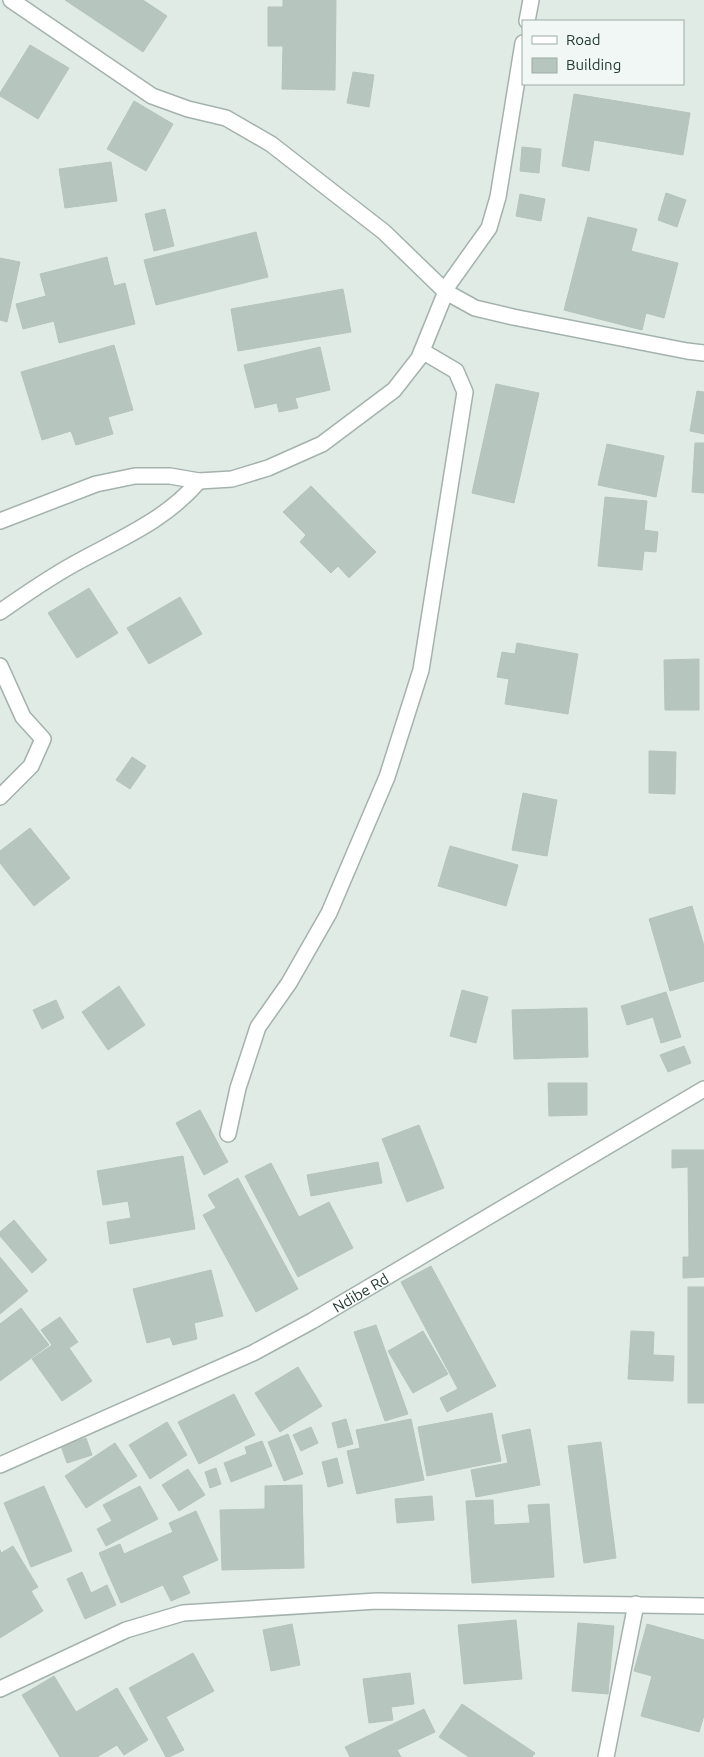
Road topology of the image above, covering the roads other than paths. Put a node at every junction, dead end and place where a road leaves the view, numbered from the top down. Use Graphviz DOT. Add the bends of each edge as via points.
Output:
graph roads {
  1 [pos="11,0"];
  2 [pos="531,0"];
  3 [pos="527,20"];
  4 [pos="522,49"];
  5 [pos="446,292"];
  6 [pos="422,352"];
  7 [pos="704,353"];
  8 [pos="199,481"];
  9 [pos="0,521"];
  10 [pos="0,612"];
  11 [pos="0,666"];
  12 [pos="0,796"];
  13 [pos="704,1088"];
  14 [pos="228,1134"];
  15 [pos="0,1465"];
  16 [pos="636,1604"];
  17 [pos="704,1606"];
  18 [pos="0,1689"];
  19 [pos="606,1757"];
  1 -- 5 [label="street" via="152,96 226,118 271,144 384,232"];
  2 -- 3 [label="street"];
  4 -- 5 [label="street" via="498,197 489,228"];
  5 -- 6 [label="street"];
  5 -- 7 [label="street" via="475,308 513,317"];
  6 -- 8 [label="street" via="394,390 322,444 268,468 232,479"];
  6 -- 14 [label="street" via="456,371 465,392 421,670 387,777 329,913 289,983 258,1027 238,1088"];
  8 -- 9 [label="street" via="170,476 135,476 96,484"];
  8 -- 10 [label="street" via="185,497 151,523 73,565"];
  11 -- 12 [label="street" via="23,717 43,739 31,766"];
  13 -- 15 [label="street, Ndibe Rd" via="295,1330 244,1357"];
  16 -- 17 [label="street"];
  16 -- 18 [label="street" via="377,1601 183,1613 126,1630"];
  16 -- 19 [label="street"];
}
